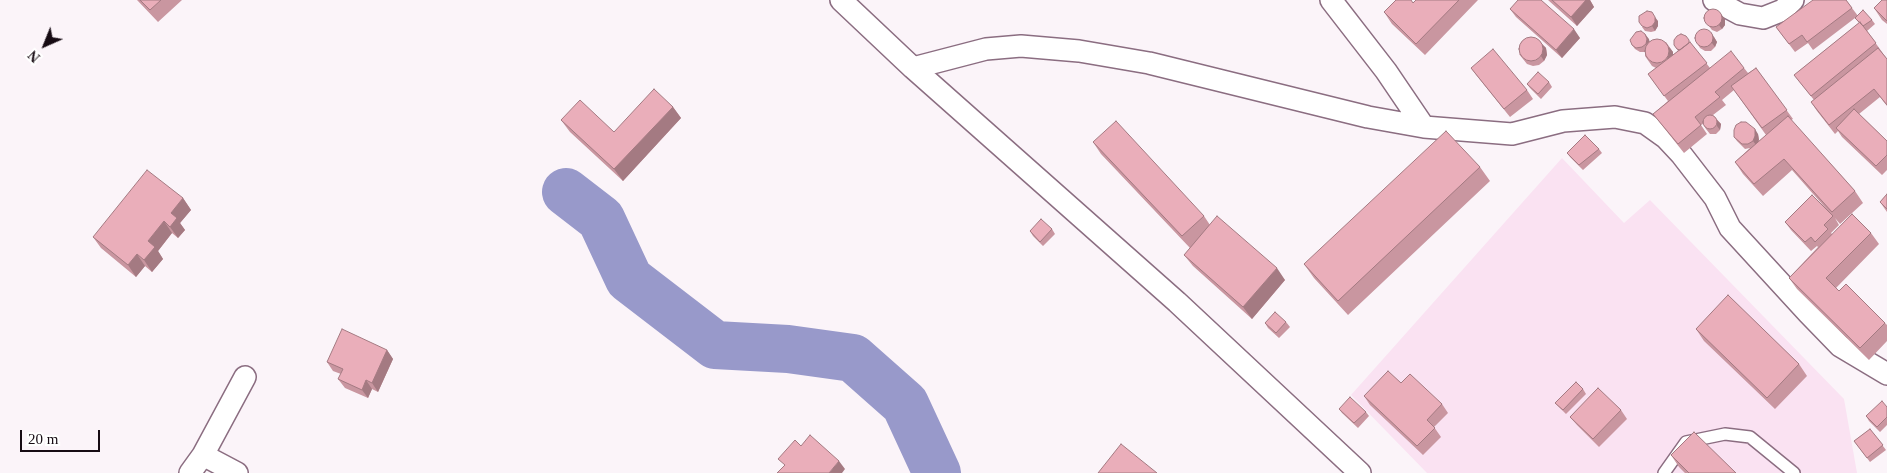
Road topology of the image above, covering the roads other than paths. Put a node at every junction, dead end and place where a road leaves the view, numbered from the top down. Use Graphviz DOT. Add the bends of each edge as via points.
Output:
graph roads {
  1 [pos="841,0"];
  2 [pos="1331,0"];
  3 [pos="1714,0"];
  4 [pos="1793,0"];
  5 [pos="914,68"];
  6 [pos="1424,127"];
  7 [pos="1887,374"];
  8 [pos="245,377"];
  9 [pos="203,454"];
  10 [pos="190,473"];
  11 [pos="237,473"];
  12 [pos="1360,473"];
  13 [pos="1664,473"];
  14 [pos="1794,473"];
  1 -- 5 [label="street"];
  2 -- 6 [label="street"];
  3 -- 4 [label="street" via="1740,14 1763,18 1783,10"];
  5 -- 6 [label="street" via="986,49 1021,46 1079,51 1149,63 1368,117"];
  5 -- 12 [label="street" via="1177,302"];
  6 -- 7 [label="street" via="1512,134 1563,121 1615,117 1645,123 1681,154 1715,198 1730,228 1814,320 1840,346"];
  8 -- 9 [label="street"];
  9 -- 10 [label="street"];
  9 -- 11 [label="street"];
  13 -- 14 [label="lane" via="1686,442 1725,434 1750,437"];
}
